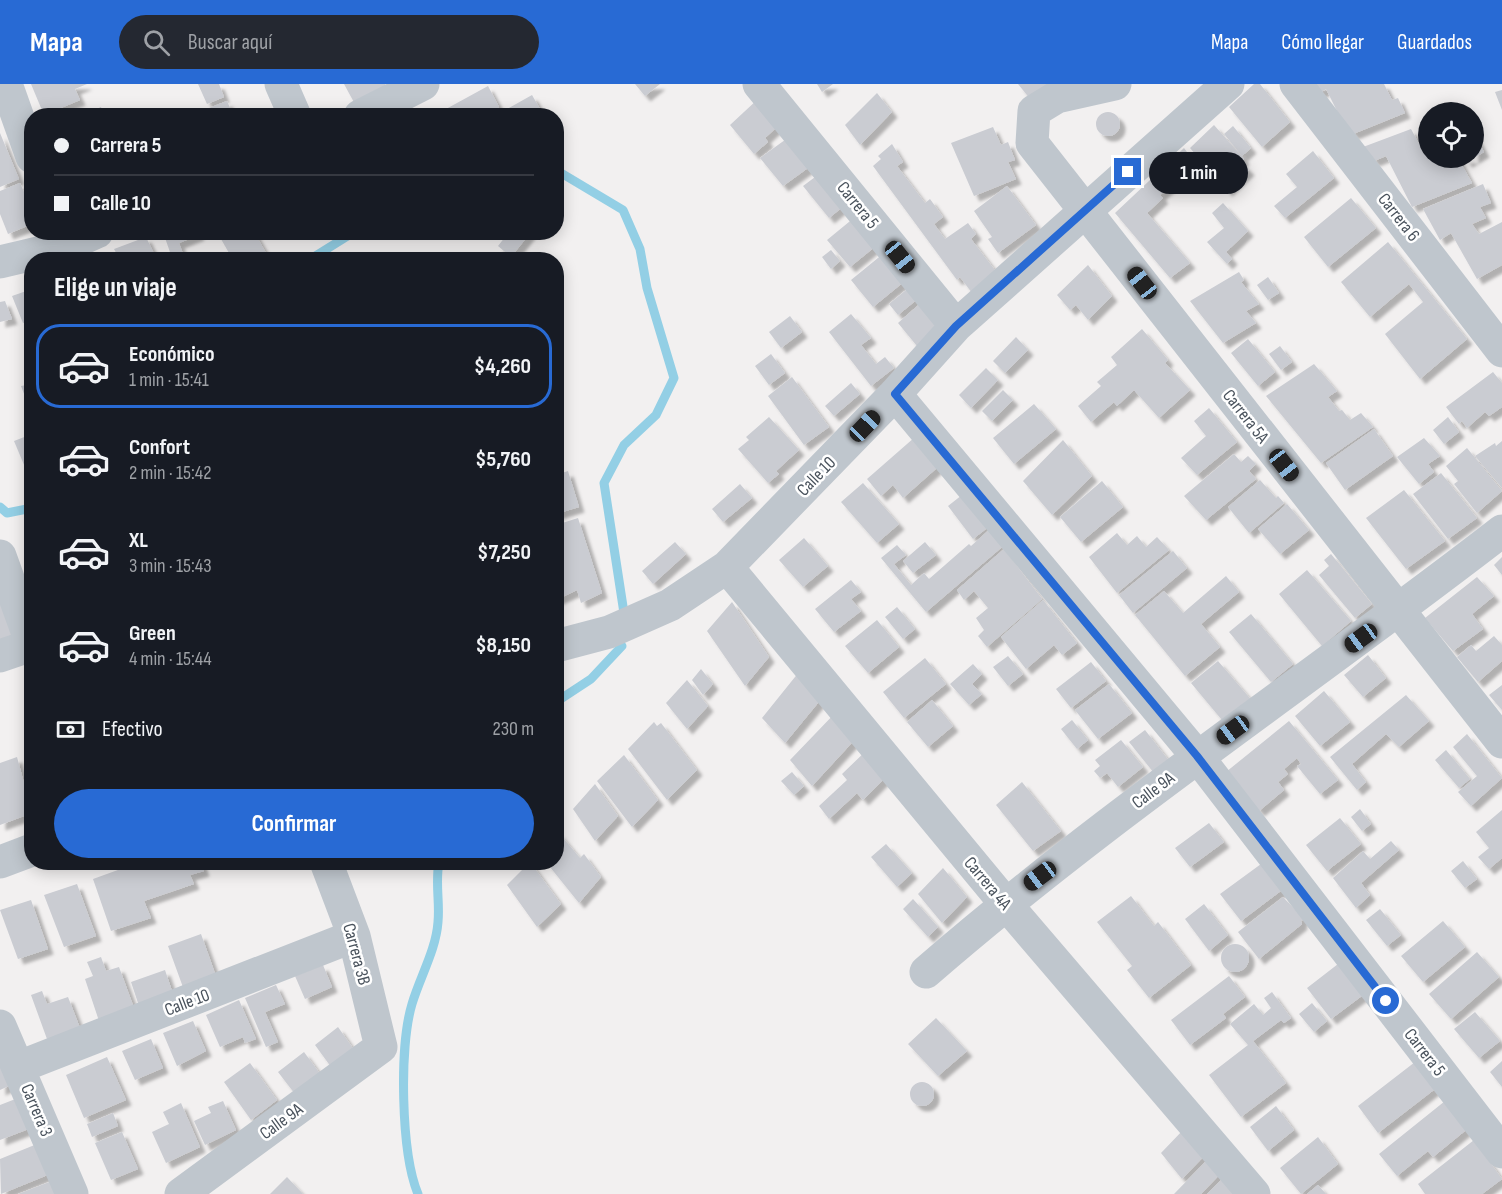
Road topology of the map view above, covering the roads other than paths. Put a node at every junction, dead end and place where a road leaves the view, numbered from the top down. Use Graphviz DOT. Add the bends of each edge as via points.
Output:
graph roads {
  1 [pos="6,84"];
  2 [pos="281,84"];
  3 [pos="423,84"];
  4 [pos="759,84"];
  5 [pos="1115,84"];
  6 [pos="1228,84"];
  7 [pos="1296,84"];
  8 [pos="292,108"];
  9 [pos="376,108"];
  10 [pos="24,135"];
  11 [pos="1085,210"];
  12 [pos="78,240"];
  13 [pos="63,246"];
  14 [pos="39,252"];
  15 [pos="24,256"];
  16 [pos="0,262"];
  17 [pos="956,326"];
  18 [pos="1502,351"];
  19 [pos="895,394"];
  20 [pos="1502,531"];
  21 [pos="0,556"];
  22 [pos="727,567"];
  23 [pos="1398,611"];
  24 [pos="24,625"];
  25 [pos="564,644"];
  26 [pos="24,647"];
  27 [pos="0,656"];
  28 [pos="1502,742"];
  29 [pos="1197,756"];
  30 [pos="24,853"];
  31 [pos="0,862"];
  32 [pos="330,870"];
  33 [pos="1005,903"];
  34 [pos="354,936"];
  35 [pos="926,972"];
  36 [pos="0,1026"];
  37 [pos="381,1047"];
  38 [pos="19,1067"];
  39 [pos="1502,1152"];
  40 [pos="72,1194"];
  41 [pos="181,1194"];
  42 [pos="1254,1194"];
  1 -- 10 [label="street"];
  2 -- 8 [label="street"];
  3 -- 9 [label="street"];
  4 -- 17 [label="street, Carrera 5"];
  5 -- 11 [label="street, Carrera 5A" via="1056,98 1034,111 1032,143"];
  6 -- 11 [label="street, Calle 10"];
  7 -- 18 [label="street, Carrera 6"];
  11 -- 17 [label="street, Calle 10"];
  11 -- 23 [label="street, Carrera 5A"];
  12 -- 13 [label="street"];
  13 -- 14 [label="street"];
  15 -- 16 [label="street"];
  17 -- 19 [label="street, Calle 10"];
  19 -- 22 [label="street, Calle 10"];
  19 -- 29 [label="street, Carrera 5"];
  20 -- 23 [label="street, Calle 9A"];
  21 -- 24 [label="street"];
  22 -- 25 [label="street, Calle 10" via="670,605 609,632"];
  22 -- 33 [label="street, Carrera 4A"];
  23 -- 28 [label="street, Carrera 5A"];
  23 -- 29 [label="street, Calle 9A"];
  26 -- 27 [label="street"];
  29 -- 33 [label="street, Calle 9A"];
  29 -- 39 [label="street, Carrera 5"];
  30 -- 31 [label="street"];
  32 -- 34 [label="street, Carrera 3B"];
  33 -- 35 [label="street, Calle 9A"];
  33 -- 42 [label="street, Carrera 4A"];
  34 -- 37 [label="street, Carrera 3B"];
  34 -- 38 [label="street, Calle 10"];
  36 -- 38 [label="street, Carrera 3"];
  37 -- 41 [label="street, Calle 9A"];
  38 -- 40 [label="street, Carrera 3"];
}
